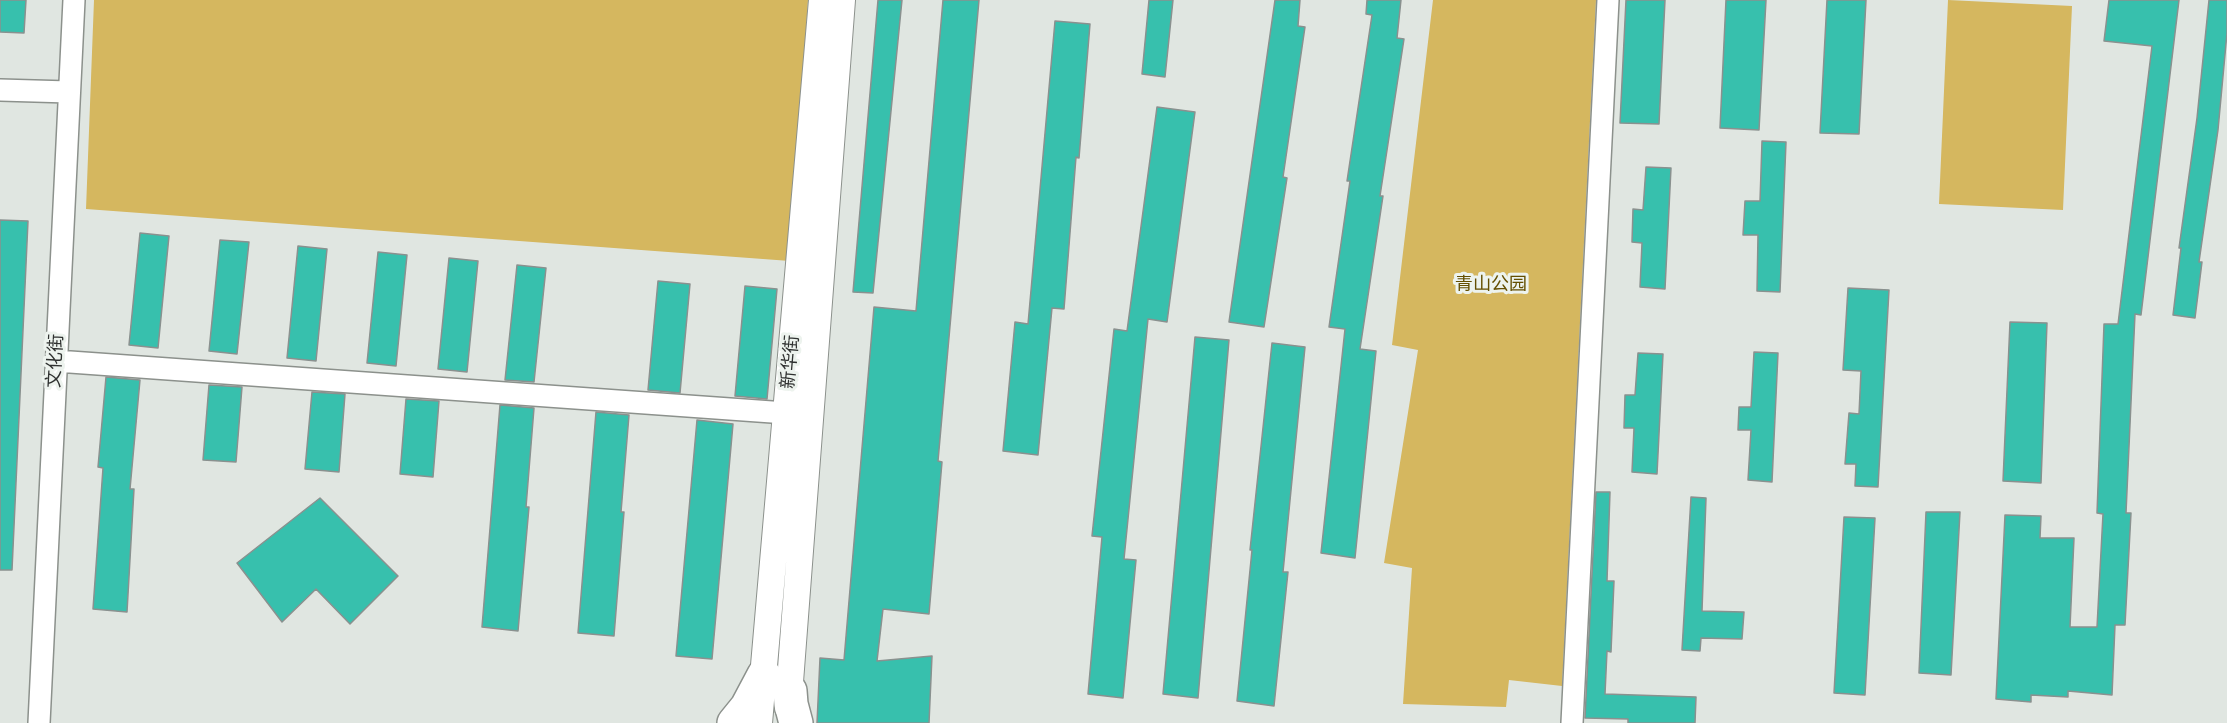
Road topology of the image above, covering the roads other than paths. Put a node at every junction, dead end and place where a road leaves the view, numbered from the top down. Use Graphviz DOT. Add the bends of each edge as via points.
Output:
graph roads {
  1 [pos="74,0"];
  2 [pos="822,0"];
  3 [pos="842,0"];
  4 [pos="1608,0"];
  5 [pos="0,90"];
  6 [pos="69,92"];
  7 [pos="56,361"];
  8 [pos="786,413"];
  9 [pos="777,683"];
  10 [pos="39,723"];
  11 [pos="734,723"];
  12 [pos="759,723"];
  13 [pos="787,723"];
  14 [pos="796,723"];
  15 [pos="1572,723"];
  1 -- 6 [label="street, 文化街"];
  2 -- 8 [label="street, 新华街"];
  3 -- 9 [label="street, 新华街"];
  4 -- 15 [label="street"];
  5 -- 6 [label="street"];
  6 -- 7 [label="street, 文化街"];
  7 -- 8 [label="street"];
  7 -- 10 [label="street, 文化街"];
  8 -- 9 [label="street, 新华街"];
  9 -- 11 [label="main road"];
  9 -- 12 [label="street, 新华街"];
  9 -- 13 [label="street, 新华街"];
  9 -- 14 [label="main road"];
}
